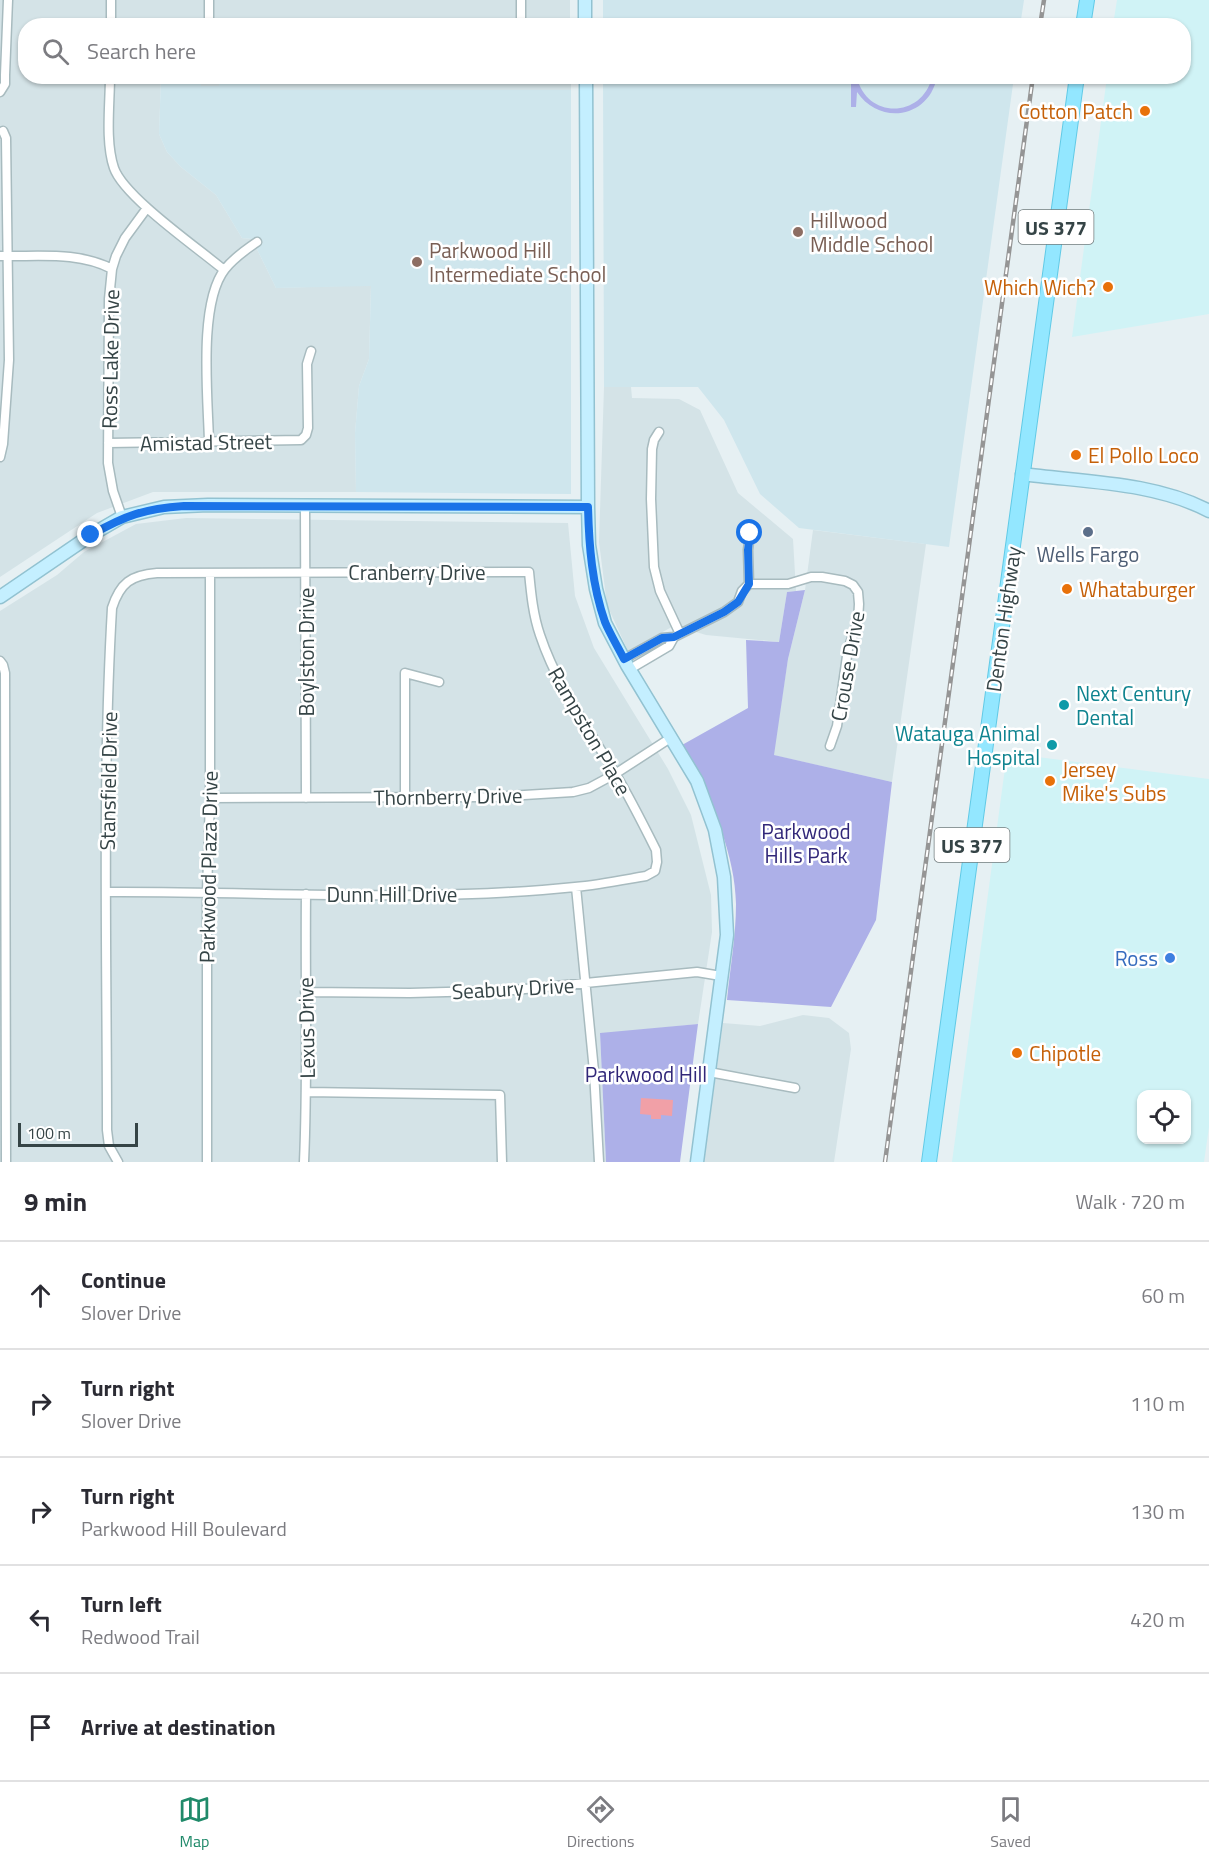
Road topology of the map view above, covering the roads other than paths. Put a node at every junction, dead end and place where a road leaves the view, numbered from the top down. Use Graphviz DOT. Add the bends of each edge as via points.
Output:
graph roads {
  1 [pos="8,0"];
  2 [pos="111,0"];
  3 [pos="209,0"];
  4 [pos="521,0"];
  5 [pos="585,0"];
  6 [pos="1087,0"];
  7 [pos="111,18"];
  8 [pos="209,18"];
  9 [pos="521,18"];
  10 [pos="585,18"];
  11 [pos="1084,18"];
  12 [pos="110,84"];
  13 [pos="586,84"];
  14 [pos="1076,84"];
  15 [pos="0,92"];
  16 [pos="3,131"];
  17 [pos="147,208"];
  18 [pos="257,242"];
  19 [pos="4,256"];
  20 [pos="112,269"];
  21 [pos="224,270"];
  22 [pos="311,351"];
  23 [pos="659,432"];
  24 [pos="209,442"];
  25 [pos="108,443"];
  26 [pos="0,457"];
  27 [pos="1023,474"];
  28 [pos="305,506"];
  29 [pos="588,507"];
  30 [pos="1209,511"];
  31 [pos="122,517"];
  32 [pos="750,533"];
  33 [pos="529,572"];
  34 [pos="210,573"];
  35 [pos="305,573"];
  36 [pos="749,584"];
  37 [pos="0,597"];
  38 [pos="677,636"];
  39 [pos="0,661"];
  40 [pos="627,664"];
  41 [pos="439,682"];
  42 [pos="672,737"];
  43 [pos="830,746"];
  44 [pos="615,774"];
  45 [pos="2,784"];
  46 [pos="210,798"];
  47 [pos="306,798"];
  48 [pos="405,798"];
  49 [pos="656,850"];
  50 [pos="3,879"];
  51 [pos="576,887"];
  52 [pos="107,892"];
  53 [pos="207,892"];
  54 [pos="306,894"];
  55 [pos="3,973"];
  56 [pos="721,976"];
  57 [pos="585,984"];
  58 [pos="305,992"];
  59 [pos="3,1065"];
  60 [pos="709,1072"];
  61 [pos="795,1088"];
  62 [pos="307,1092"];
  63 [pos="6,1162"];
  64 [pos="118,1162"];
  65 [pos="207,1162"];
  66 [pos="304,1162"];
  67 [pos="502,1162"];
  68 [pos="599,1162"];
  69 [pos="697,1162"];
  70 [pos="929,1162"];
  1 -- 15 [label="street" via="5,75"];
  2 -- 7 [label="street"];
  3 -- 8 [label="street"];
  4 -- 9 [label="street"];
  5 -- 10 [label="street"];
  6 -- 11 [label="main road"];
  12 -- 17 [label="street" via="110,151 114,170"];
  13 -- 29 [label="street"];
  14 -- 27 [label="main road, Denton Highway / US 377"];
  16 -- 19 [label="street"];
  17 -- 20 [label="street, Ross Lake Drive" via="125,238"];
  17 -- 21 [label="street"];
  18 -- 21 [label="street"];
  19 -- 20 [label="street" via="74,258"];
  19 -- 26 [label="street" via="9,360"];
  20 -- 25 [label="street, Ross Lake Drive"];
  21 -- 24 [label="street" via="216,284 208,323"];
  22 -- 24 [label="street, Amistad Street" via="307,364 308,428 304,437 295,441"];
  23 -- 38 [label="street" via="652,448 654,567"];
  24 -- 25 [label="street, Amistad Street"];
  25 -- 31 [label="street, Ross Lake Drive" via="110,477"];
  27 -- 30 [label="street" via="1148,489"];
  27 -- 70 [label="main road, Denton Highway / US 377"];
  28 -- 29 [label="street"];
  28 -- 31 [label="street" via="184,506"];
  28 -- 35 [label="street, Boylston Drive"];
  29 -- 40 [label="street" via="596,589 605,623"];
  31 -- 37 [label="street"];
  32 -- 36 [label="street"];
  33 -- 35 [label="street, Cranberry Drive"];
  33 -- 44 [label="street, Rampston Place" via="539,634 550,662"];
  34 -- 35 [label="street, Stansfield Drive"];
  34 -- 46 [label="street, Parkwood Plaza Drive"];
  34 -- 52 [label="street, Stansfield Drive" via="142,574 130,579 116,596 112,621"];
  35 -- 47 [label="street, Boylston Drive"];
  36 -- 38 [label="street" via="738,602"];
  36 -- 43 [label="street, Crouse Drive" via="788,584 822,577 845,581 858,592 858,621 848,649 837,726"];
  38 -- 40 [label="street" via="662,638"];
  39 -- 45 [label="street" via="4,673"];
  40 -- 42 [label="street"];
  41 -- 48 [label="street" via="405,673"];
  42 -- 44 [label="street, Thornberry Drive"];
  42 -- 56 [label="street" via="697,781 719,851 727,909"];
  44 -- 48 [label="street, Thornberry Drive" via="573,792"];
  44 -- 49 [label="street, Rampston Place"];
  45 -- 50 [label="street"];
  46 -- 47 [label="street, Thornberry Drive"];
  46 -- 53 [label="street, Parkwood Plaza Drive"];
  47 -- 48 [label="street, Thornberry Drive"];
  49 -- 51 [label="street, Dunn Hill Drive" via="655,871 646,876"];
  50 -- 55 [label="street"];
  51 -- 54 [label="street, Dunn Hill Drive" via="446,896"];
  51 -- 57 [label="street"];
  52 -- 53 [label="street, Dunn Hill Drive"];
  52 -- 64 [label="street, Stansfield Drive" via="107,1130 109,1146"];
  53 -- 54 [label="street, Dunn Hill Drive"];
  53 -- 65 [label="street, Parkwood Plaza Drive"];
  54 -- 58 [label="street, Lexus Drive"];
  55 -- 59 [label="street"];
  56 -- 57 [label="street, Seabury Drive" via="697,972"];
  56 -- 60 [label="street"];
  57 -- 58 [label="street, Seabury Drive" via="461,992"];
  57 -- 68 [label="street"];
  58 -- 62 [label="street, Lexus Drive"];
  59 -- 63 [label="street"];
  60 -- 61 [label="street"];
  60 -- 69 [label="street"];
  62 -- 66 [label="street, Lexus Drive"];
  62 -- 67 [label="street" via="500,1095"];
}
